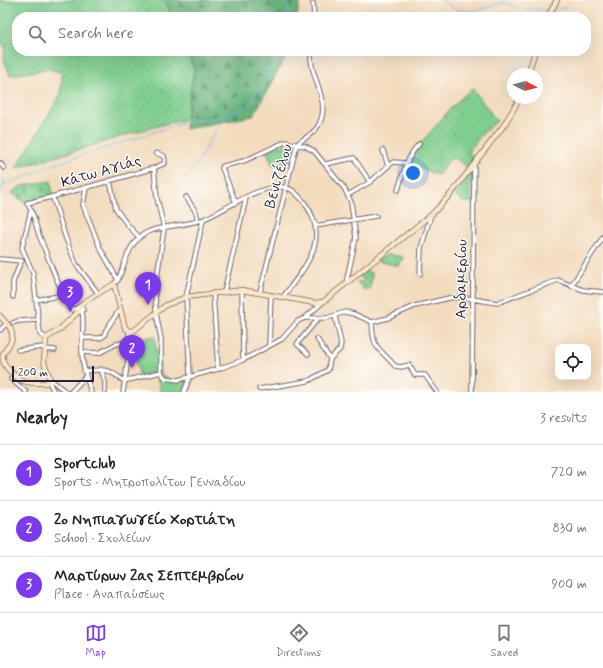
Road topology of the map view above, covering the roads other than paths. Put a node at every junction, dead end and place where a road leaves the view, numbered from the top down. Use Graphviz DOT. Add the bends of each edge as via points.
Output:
graph roads {
  1 [pos="557,1"];
  2 [pos="313,2"];
  3 [pos="314,12"];
  4 [pos="551,12"];
  5 [pos="311,56"];
  6 [pos="533,56"];
  7 [pos="530,68"];
  8 [pos="516,104"];
  9 [pos="297,144"];
  10 [pos="420,144"];
  11 [pos="383,150"];
  12 [pos="156,153"];
  13 [pos="406,163"];
  14 [pos="325,164"];
  15 [pos="388,166"];
  16 [pos="474,166"];
  17 [pos="154,168"];
  18 [pos="110,181"];
  19 [pos="370,182"];
  20 [pos="286,187"];
  21 [pos="86,188"];
  22 [pos="398,190"];
  23 [pos="348,195"];
  24 [pos="186,197"];
  25 [pos="53,198"];
  26 [pos="246,198"];
  27 [pos="236,203"];
  28 [pos="31,210"];
  29 [pos="432,214"];
  30 [pos="376,216"];
  31 [pos="204,220"];
  32 [pos="354,220"];
  33 [pos="198,221"];
  34 [pos="315,226"];
  35 [pos="164,228"];
  36 [pos="139,237"];
  37 [pos="603,237"];
  38 [pos="0,259"];
  39 [pos="21,261"];
  40 [pos="27,261"];
  41 [pos="420,274"];
  42 [pos="118,280"];
  43 [pos="346,283"];
  44 [pos="114,284"];
  45 [pos="572,286"];
  46 [pos="242,290"];
  47 [pos="224,292"];
  48 [pos="260,292"];
  49 [pos="603,292"];
  50 [pos="98,293"];
  51 [pos="213,293"];
  52 [pos="64,295"];
  53 [pos="271,295"];
  54 [pos="13,297"];
  55 [pos="186,297"];
  56 [pos="283,297"];
  57 [pos="35,300"];
  58 [pos="474,300"];
  59 [pos="323,302"];
  60 [pos="80,309"];
  61 [pos="120,309"];
  62 [pos="156,313"];
  63 [pos="0,316"];
  64 [pos="335,316"];
  65 [pos="305,318"];
  66 [pos="38,320"];
  67 [pos="317,320"];
  68 [pos="372,322"];
  69 [pos="13,323"];
  70 [pos="6,324"];
  71 [pos="0,330"];
  72 [pos="129,331"];
  73 [pos="46,338"];
  74 [pos="83,338"];
  75 [pos="317,339"];
  76 [pos="128,342"];
  77 [pos="269,346"];
  78 [pos="44,348"];
  79 [pos="18,350"];
  80 [pos="55,350"];
  81 [pos="82,352"];
  82 [pos="308,354"];
  83 [pos="243,360"];
  84 [pos="330,360"];
  85 [pos="1,361"];
  86 [pos="101,370"];
  87 [pos="218,370"];
  88 [pos="84,371"];
  89 [pos="161,372"];
  90 [pos="15,375"];
  91 [pos="190,376"];
  92 [pos="86,377"];
  93 [pos="50,380"];
  94 [pos="124,381"];
  95 [pos="259,390"];
  96 [pos="26,392"];
  97 [pos="54,392"];
  98 [pos="66,392"];
  99 [pos="71,392"];
  100 [pos="91,392"];
  101 [pos="105,392"];
  102 [pos="123,392"];
  103 [pos="184,392"];
  104 [pos="437,392"];
  105 [pos="472,392"];
  1 -- 4 [label="street"];
  2 -- 3 [label="street"];
  5 -- 9 [label="street, Βενιζέλου" via="324,103 315,130"];
  6 -- 7 [label="street"];
  8 -- 16 [label="street"];
  9 -- 14 [label="street" via="314,151"];
  9 -- 20 [label="street, Βενιζέλου"];
  9 -- 27 [label="street" via="285,142 244,161 223,166"];
  10 -- 13 [label="street"];
  11 -- 15 [label="street"];
  12 -- 17 [label="street, Κάτω Αγιάς" via="164,156 165,163"];
  13 -- 15 [label="street" via="393,162"];
  13 -- 22 [label="street"];
  14 -- 19 [label="street" via="354,158"];
  14 -- 23 [label="street"];
  15 -- 19 [label="street"];
  16 -- 29 [label="street"];
  16 -- 58 [label="street, Αρδαμερίου"];
  17 -- 18 [label="street, Κάτω Αγιάς"];
  17 -- 35 [label="street"];
  18 -- 21 [label="street, Κάτω Αγιάς"];
  18 -- 36 [label="street" via="116,209"];
  19 -- 23 [label="street"];
  20 -- 26 [label="street" via="269,189"];
  20 -- 34 [label="street" via="303,201"];
  20 -- 48 [label="street, Βενιζέλου"];
  21 -- 25 [label="street, Κάτω Αγιάς"];
  21 -- 42 [label="street" via="83,205 100,248"];
  23 -- 32 [label="street"];
  24 -- 33 [label="street" via="196,212"];
  25 -- 28 [label="street, Κάτω Αγιάς" via="27,203"];
  25 -- 50 [label="street" via="76,264"];
  26 -- 27 [label="street"];
  26 -- 47 [label="street"];
  27 -- 31 [label="street"];
  28 -- 40 [label="street" via="22,246"];
  28 -- 52 [label="street"];
  29 -- 41 [label="street" via="421,248"];
  29 -- 43 [label="street"];
  30 -- 32 [label="street"];
  31 -- 33 [label="street"];
  31 -- 55 [label="street"];
  32 -- 34 [label="street"];
  32 -- 43 [label="street" via="356,238"];
  33 -- 35 [label="street"];
  34 -- 56 [label="street" via="316,241 312,255"];
  35 -- 36 [label="street"];
  35 -- 62 [label="street" via="156,282"];
  36 -- 42 [label="street"];
  37 -- 45 [label="street"];
  38 -- 39 [label="street"];
  39 -- 40 [label="street"];
  39 -- 54 [label="street" via="13,282"];
  40 -- 57 [label="street" via="33,273"];
  42 -- 44 [label="street"];
  43 -- 59 [label="street"];
  44 -- 50 [label="street"];
  44 -- 61 [label="street"];
  45 -- 49 [label="street"];
  45 -- 58 [label="street" via="556,281 497,303"];
  46 -- 47 [label="street"];
  46 -- 48 [label="street"];
  46 -- 83 [label="street"];
  47 -- 51 [label="street"];
  48 -- 53 [label="street"];
  50 -- 60 [label="street"];
  51 -- 55 [label="street"];
  51 -- 87 [label="street"];
  52 -- 57 [label="street"];
  52 -- 60 [label="street" via="73,310"];
  53 -- 56 [label="street"];
  53 -- 77 [label="street"];
  55 -- 62 [label="street" via="172,301"];
  55 -- 91 [label="street"];
  56 -- 59 [label="street"];
  57 -- 66 [label="street"];
  58 -- 68 [label="street" via="460,297 433,300"];
  58 -- 105 [label="street, Αρδαμερίου"];
  59 -- 65 [label="street"];
  60 -- 73 [label="street" via="59,330"];
  60 -- 74 [label="street"];
  61 -- 72 [label="street" via="125,328"];
  61 -- 74 [label="street" via="104,336"];
  62 -- 72 [label="street"];
  62 -- 89 [label="street" via="161,339"];
  63 -- 70 [label="street"];
  64 -- 67 [label="street"];
  64 -- 68 [label="street" via="345,312"];
  64 -- 84 [label="street" via="342,343"];
  65 -- 67 [label="street"];
  65 -- 77 [label="street" via="298,321 282,339"];
  66 -- 69 [label="street"];
  66 -- 73 [label="street" via="40,334"];
  67 -- 82 [label="street" via="297,344"];
  68 -- 104 [label="street" via="373,339 378,349 395,366 409,365 415,375 425,375"];
  70 -- 71 [label="street"];
  70 -- 85 [label="street" via="11,329 12,338"];
  72 -- 76 [label="street"];
  73 -- 78 [label="street"];
  74 -- 81 [label="street"];
  75 -- 84 [label="street"];
  76 -- 81 [label="street" via="116,344 99,353"];
  76 -- 94 [label="street" via="129,353"];
  77 -- 83 [label="street"];
  78 -- 79 [label="street"];
  78 -- 80 [label="street"];
  78 -- 93 [label="street" via="44,362"];
  81 -- 88 [label="street"];
  83 -- 87 [label="street"];
  84 -- 95 [label="street" via="328,370 308,381"];
  85 -- 90 [label="street"];
  86 -- 88 [label="street"];
  86 -- 94 [label="street" via="111,371"];
  86 -- 101 [label="street"];
  87 -- 91 [label="street"];
  88 -- 92 [label="street"];
  89 -- 91 [label="street" via="170,380"];
  89 -- 94 [label="street"];
  90 -- 93 [label="street" via="26,382"];
  90 -- 96 [label="street" via="10,379"];
  91 -- 103 [label="street"];
  92 -- 99 [label="street"];
  92 -- 100 [label="street"];
  93 -- 97 [label="street"];
  93 -- 98 [label="street"];
  94 -- 102 [label="street"];
}
